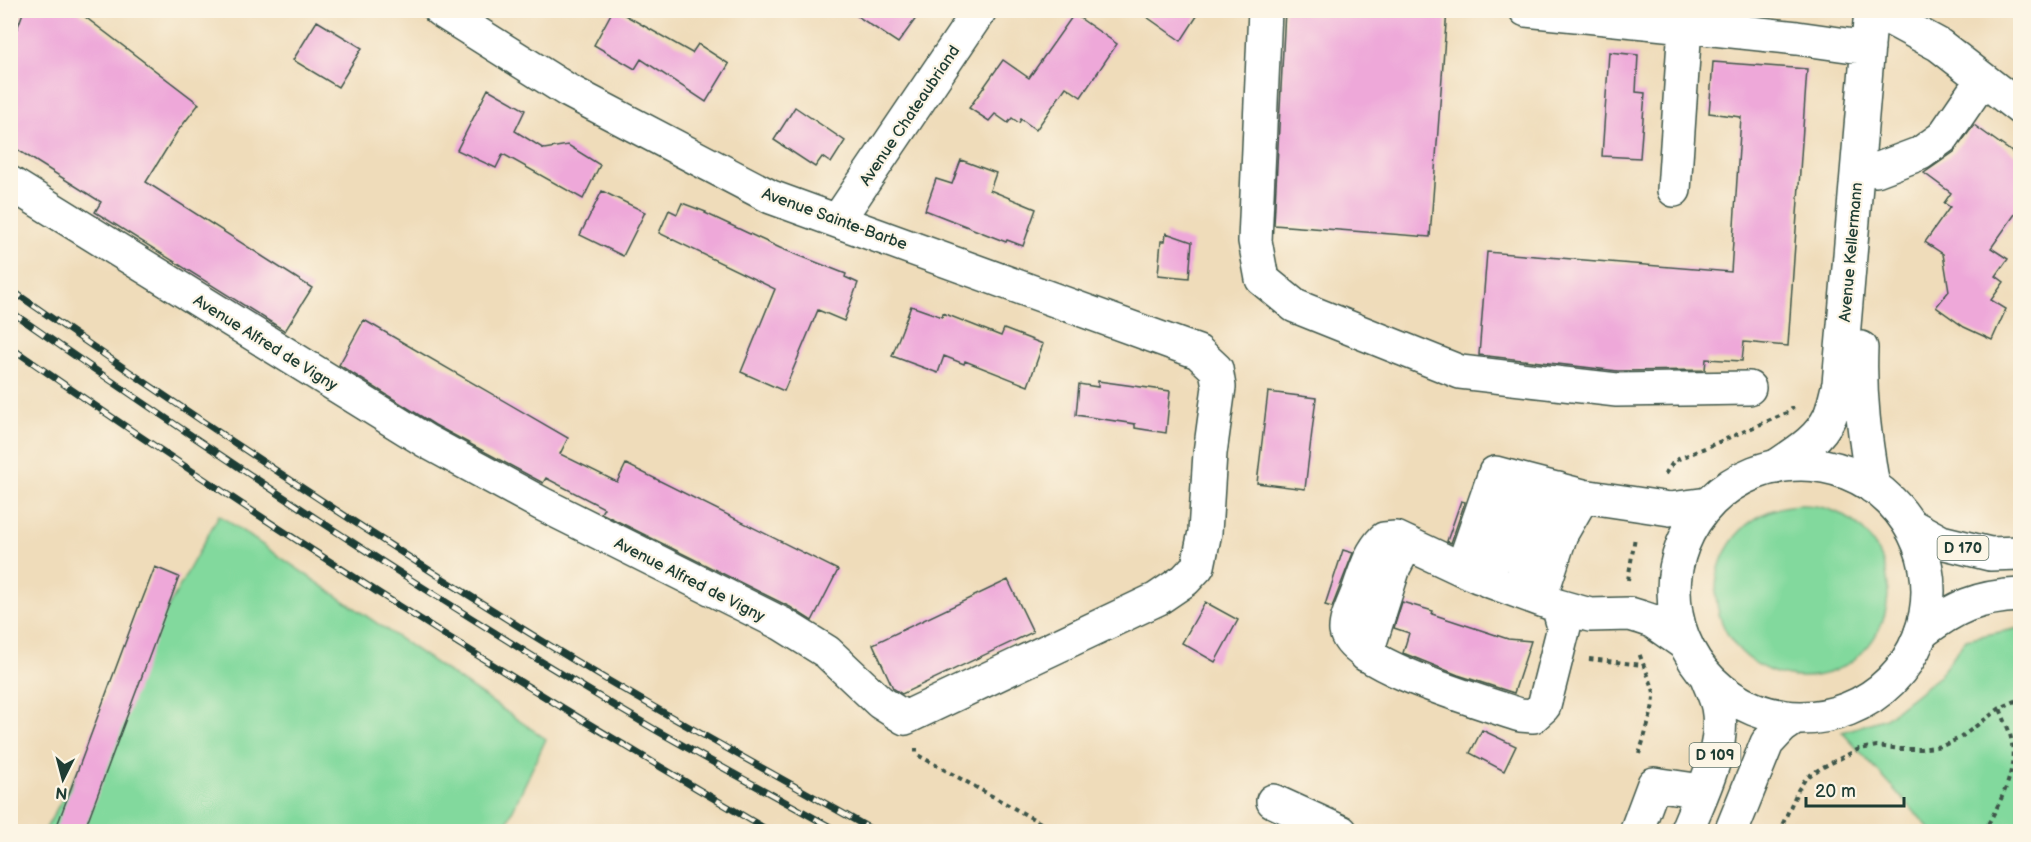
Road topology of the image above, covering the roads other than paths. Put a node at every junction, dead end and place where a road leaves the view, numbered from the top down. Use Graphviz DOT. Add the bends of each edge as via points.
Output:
graph roads {
  1 [pos="440,10"];
  2 [pos="980,10"];
  3 [pos="1265,10"];
  4 [pos="1526,10"];
  5 [pos="1880,14"];
  6 [pos="1685,26"];
  7 [pos="1868,48"];
  8 [pos="1982,80"];
  9 [pos="2020,108"];
  10 [pos="1876,170"];
  11 [pos="10,183"];
  12 [pos="1674,190"];
  13 [pos="838,220"];
  14 [pos="1216,369"];
  15 [pos="1749,388"];
  16 [pos="1775,467"];
  17 [pos="1873,487"];
  18 [pos="1570,492"];
  19 [pos="1708,504"];
  20 [pos="1910,525"];
  21 [pos="2020,554"];
  22 [pos="1474,574"];
  23 [pos="2020,594"];
  24 [pos="1539,598"];
  25 [pos="1921,633"];
  26 [pos="1685,644"];
  27 [pos="1707,676"];
  28 [pos="1795,718"];
  29 [pos="1702,791"];
  30 [pos="1273,801"];
  31 [pos="1341,831"];
  32 [pos="1636,831"];
  33 [pos="1686,831"];
  34 [pos="1731,831"];
  1 -- 13 [label="main road, Avenue Sainte-Barbe" via="588,101 771,197"];
  2 -- 13 [label="main road, Avenue Chateaubriand"];
  3 -- 15 [label="main road" via="1255,241 1262,279 1295,306 1460,372 1617,390"];
  4 -- 6 [label="main road"];
  5 -- 7 [label="main road, Avenue Kellermann"];
  5 -- 8 [label="main road" via="1940,45"];
  5 -- 10 [label="main road, Avenue Kellermann"];
  6 -- 7 [label="main road"];
  6 -- 12 [label="main road"];
  7 -- 16 [label="main road, Avenue Kellermann" via="1839,384 1830,416 1821,430 1809,444"];
  8 -- 9 [label="main road"];
  8 -- 10 [label="main road" via="1943,137 1921,153"];
  10 -- 17 [label="main road, Avenue Kellermann" via="1859,385"];
  11 -- 14 [label="main road, Avenue Alfred de Vigny" via="426,441 782,624 827,652 879,702 905,718 1157,599 1198,566 1219,387"];
  13 -- 14 [label="main road, Avenue Sainte-Barbe" via="1198,352"];
  16 -- 17 [label="main road" via="1816,465"];
  16 -- 19 [label="main road" via="1728,487"];
  17 -- 20 [label="main road"];
  18 -- 19 [label="main road" via="1670,508"];
  18 -- 22 [label="main road" via="1525,481"];
  18 -- 24 [label="main road" via="1562,534"];
  19 -- 26 [label="main road" via="1695,521 1677,560 1676,614"];
  20 -- 21 [label="main road, D 170" via="1941,543 1990,554"];
  20 -- 25 [label="main road" via="1928,578"];
  22 -- 24 [label="main road"];
  22 -- 24 [label="main road" via="1407,543 1394,567 1366,655 1417,680 1520,716 1533,716 1544,706 1563,627 1563,618"];
  23 -- 25 [label="main road" via="1977,600"];
  24 -- 26 [label="main road" via="1590,615 1630,614 1652,621"];
  25 -- 28 [label="main road" via="1898,673 1862,703 1841,712"];
  26 -- 27 [label="main road"];
  27 -- 28 [label="main road" via="1746,706"];
  27 -- 29 [label="main road, D 109" via="1718,706 1720,729"];
  28 -- 34 [label="main road, D 109" via="1767,743"];
  29 -- 32 [label="main road" via="1654,784"];
  29 -- 33 [label="main road, D 109"];
  30 -- 31 [label="main road"];
}
